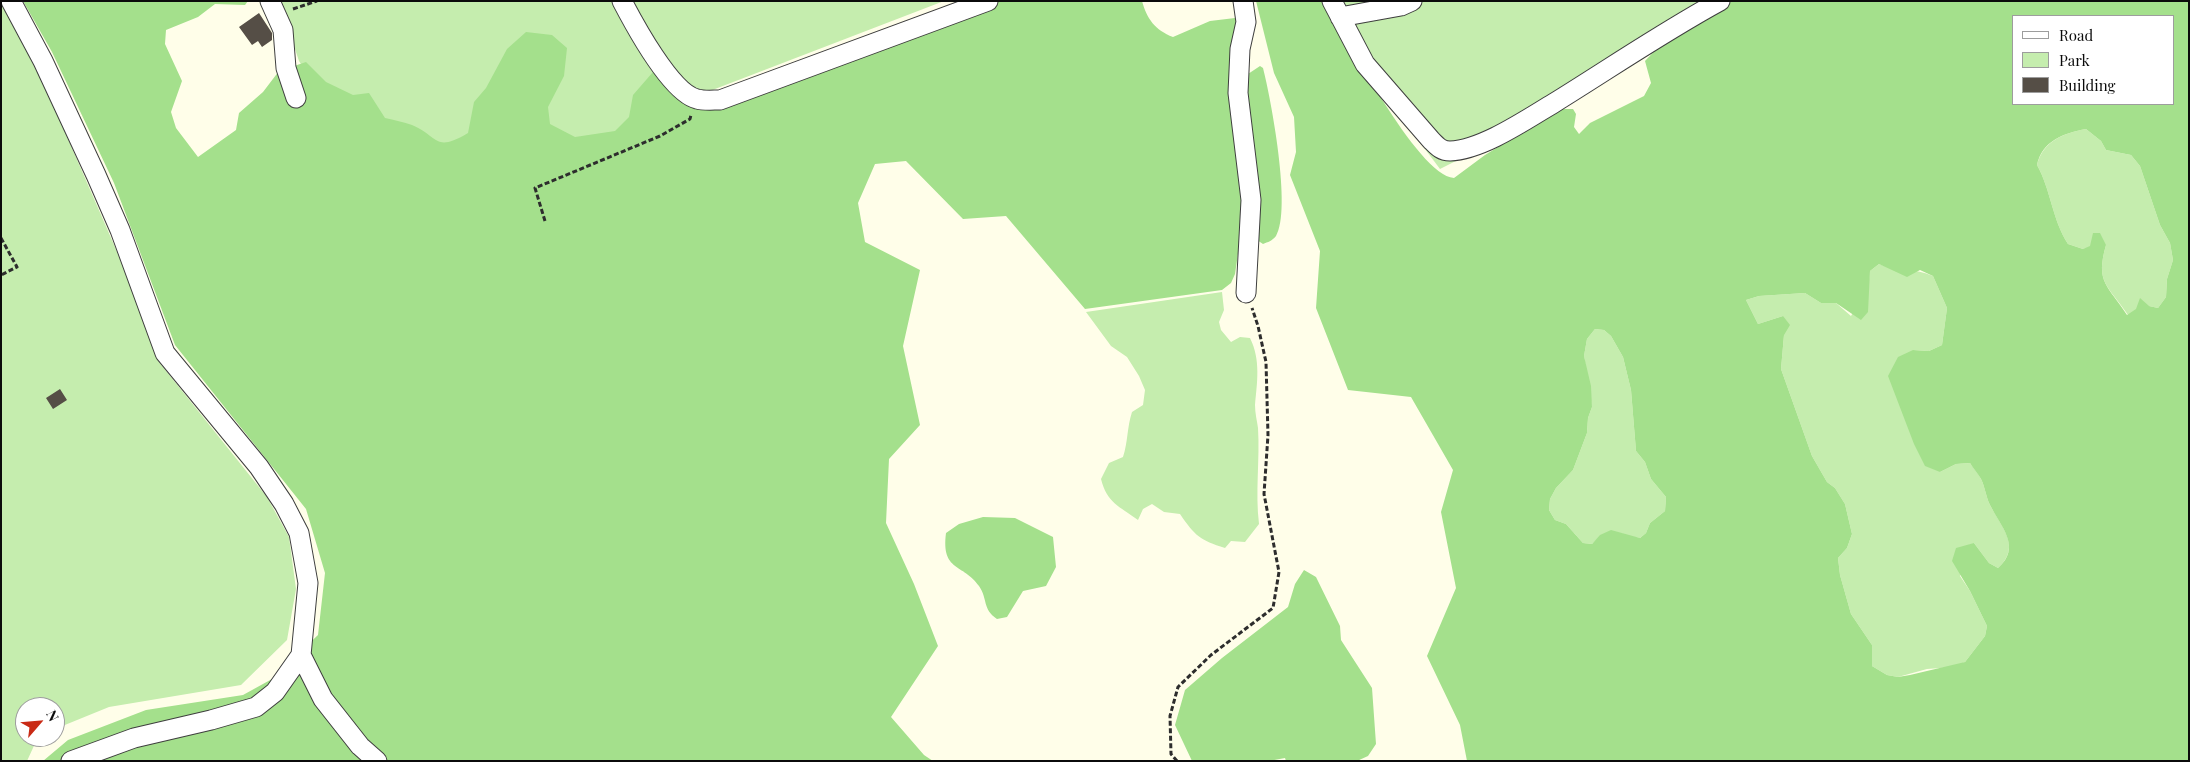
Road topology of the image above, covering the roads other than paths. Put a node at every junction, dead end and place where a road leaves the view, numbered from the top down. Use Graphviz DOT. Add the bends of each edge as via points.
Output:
graph roads {
  1 [pos="11,1"];
  2 [pos="622,1"];
  3 [pos="988,1"];
  4 [pos="1243,1"];
  5 [pos="1412,1"];
  6 [pos="1720,1"];
  7 [pos="274,8"];
  8 [pos="1336,9"];
  9 [pos="296,98"];
  10 [pos="1246,293"];
  11 [pos="301,655"];
  12 [pos="71,761"];
  13 [pos="377,761"];
  1 -- 11 [label="lane" via="44,60 96,174 165,353 259,467 300,533 308,583"];
  2 -- 3 [label="lane" via="652,56 695,100 720,100"];
  4 -- 10 [label="lane" via="1246,22 1240,49 1238,93 1251,200"];
  5 -- 8 [label="lane" via="1401,6"];
  6 -- 8 [label="lane" via="1510,129 1451,151 1442,150 1430,140 1365,64"];
  7 -- 9 [label="lane" via="286,37 286,68"];
  11 -- 12 [label="lane" via="275,692 256,707 134,738"];
  11 -- 13 [label="lane" via="323,698 360,746"];
}
